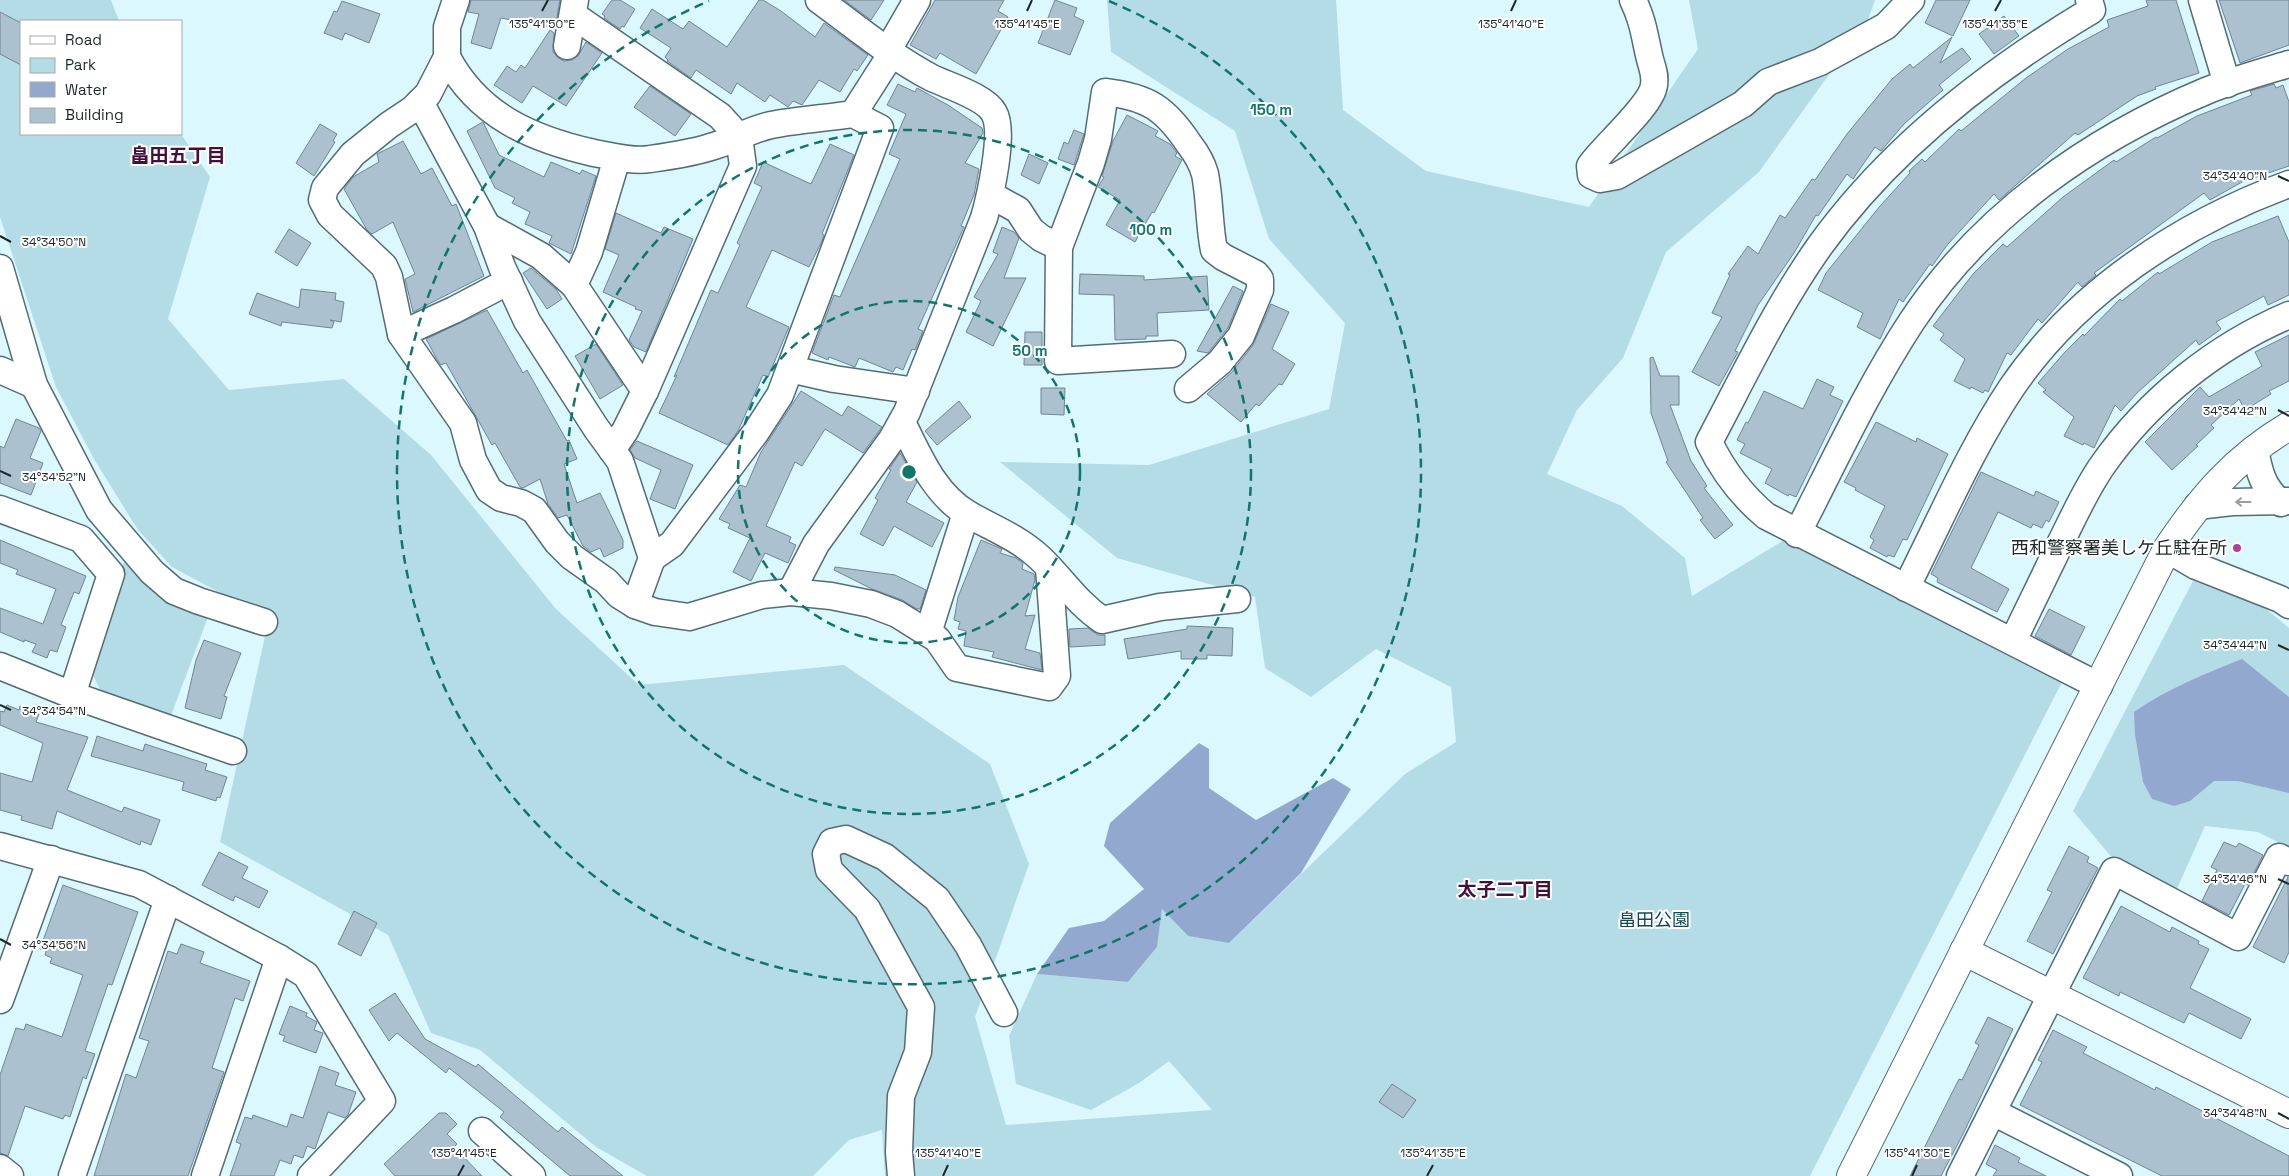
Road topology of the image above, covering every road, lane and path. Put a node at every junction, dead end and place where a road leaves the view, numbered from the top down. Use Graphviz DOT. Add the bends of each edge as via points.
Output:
graph roads {
  1 [pos="456,0"];
  2 [pos="819,0"];
  3 [pos="916,0"];
  4 [pos="1633,0"];
  5 [pos="1911,0"];
  6 [pos="2089,0"];
  7 [pos="2202,0"];
  8 [pos="574,7"];
  9 [pos="567,46"];
  10 [pos="890,52"];
  11 [pos="447,57"];
  12 [pos="2289,64"];
  13 [pos="2227,84"];
  14 [pos="420,102"];
  15 [pos="854,114"];
  16 [pos="739,137"];
  17 [pos="617,158"];
  18 [pos="2289,184"];
  19 [pos="991,195"];
  20 [pos="487,226"];
  21 [pos="1059,247"];
  22 [pos="0,268"];
  23 [pos="509,282"];
  24 [pos="574,285"];
  25 [pos="2289,315"];
  26 [pos="401,334"];
  27 [pos="1172,354"];
  28 [pos="790,369"];
  29 [pos="0,370"];
  30 [pos="34,385"];
  31 [pos="1188,389"];
  32 [pos="644,391"];
  33 [pos="916,391"];
  34 [pos="902,422"];
  35 [pos="2289,426"];
  36 [pos="2255,449"];
  37 [pos="612,450"];
  38 [pos="2285,502"];
  39 [pos="2197,506"];
  40 [pos="0,509"];
  41 [pos="966,513"];
  42 [pos="1797,534"];
  43 [pos="123,539"];
  44 [pos="2167,550"];
  45 [pos="96,556"];
  46 [pos="652,558"];
  47 [pos="1049,568"];
  48 [pos="1906,588"];
  49 [pos="791,592"];
  50 [pos="1236,599"];
  51 [pos="635,605"];
  52 [pos="2289,605"];
  53 [pos="264,622"];
  54 [pos="928,633"];
  55 [pos="2013,641"];
  56 [pos="0,666"];
  57 [pos="2099,686"];
  58 [pos="72,695"];
  59 [pos="233,751"];
  60 [pos="0,846"];
  61 [pos="50,859"];
  62 [pos="2289,862"];
  63 [pos="168,899"];
  64 [pos="1964,950"];
  65 [pos="279,958"];
  66 [pos="2052,995"];
  67 [pos="0,1000"];
  68 [pos="1004,1013"];
  69 [pos="1993,1112"];
  70 [pos="2289,1114"];
  71 [pos="482,1131"];
  72 [pos="0,1168"];
  73 [pos="2109,1174"];
  74 [pos="528,1175"];
  75 [pos="10,1176"];
  76 [pos="72,1176"];
  77 [pos="206,1176"];
  78 [pos="311,1176"];
  79 [pos="901,1176"];
  80 [pos="1851,1176"];
  81 [pos="1960,1176"];
  1 -- 11 [label="street" via="447,26"];
  2 -- 10 [label="street"];
  3 -- 10 [label="street"];
  4 -- 5 [label="street" via="1642,19 1655,74 1654,88 1643,106 1599,152 1590,166 1591,175 1600,179 1617,176 1743,104 1768,82 1820,62 1886,26"];
  6 -- 42 [label="street" via="2092,10 1984,80 1903,152 1848,210 1820,246 1766,332 1709,442 1727,475 1752,504"];
  7 -- 13 [label="street"];
  8 -- 9 [label="street"];
  8 -- 16 [label="street" via="720,116"];
  10 -- 15 [label="street"];
  10 -- 19 [label="street" via="931,77 986,103 995,114 997,131"];
  11 -- 14 [label="street" via="428,94"];
  11 -- 17 [label="street" via="458,78 484,104 514,126 545,140"];
  12 -- 13 [label="street"];
  13 -- 42 [label="street" via="2156,114 2059,171 2019,202 1958,262 1913,320 1886,362"];
  14 -- 20 [label="street"];
  14 -- 26 [label="street" via="352,154 325,188 322,200 330,215 384,266"];
  15 -- 16 [label="street" via="769,126"];
  15 -- 28 [label="street" via="880,128"];
  16 -- 17 [label="street" via="716,146 648,159"];
  16 -- 32 [label="street" via="743,166"];
  17 -- 24 [label="street" via="588,252"];
  18 -- 48 [label="street" via="2253,197 2169,241 2070,319 2014,386 1989,424"];
  19 -- 21 [label="street" via="1018,210 1031,230"];
  19 -- 33 [label="street"];
  20 -- 23 [label="street"];
  20 -- 24 [label="street" via="540,256"];
  21 -- 27 [label="street" via="1058,361"];
  21 -- 31 [label="street" via="1098,140 1105,92 1130,95 1158,108 1175,122 1205,173 1214,250 1260,279 1260,290 1241,336 1220,362"];
  22 -- 30 [label="street"];
  23 -- 26 [label="street"];
  23 -- 37 [label="street" via="527,321"];
  24 -- 32 [label="street"];
  25 -- 55 [label="street" via="2253,330 2194,372 2154,405 2130,431 2102,466 2080,502"];
  26 -- 51 [label="street" via="463,423 473,460 488,490 534,510 572,557"];
  28 -- 33 [label="street"];
  28 -- 46 [label="street" via="780,395 756,432 672,544"];
  29 -- 30 [label="street"];
  30 -- 43 [label="street" via="99,510"];
  32 -- 37 [label="street"];
  33 -- 34 [label="street"];
  34 -- 41 [label="street" via="934,483"];
  34 -- 49 [label="street" via="816,544"];
  35 -- 36 [label="street"];
  36 -- 38 [label="street" via="2263,482 2270,493"];
  36 -- 39 [label="street" via="2215,484"];
  37 -- 46 [label="street" via="620,460"];
  38 -- 39 [label="street, one-way"];
  39 -- 44 [label="street"];
  40 -- 45 [label="street" via="81,539"];
  41 -- 47 [label="street" via="1015,539 1040,557"];
  41 -- 54 [label="street"];
  42 -- 48 [label="street"];
  43 -- 45 [label="street"];
  43 -- 53 [label="street" via="174,591"];
  44 -- 52 [label="street" via="2196,566"];
  44 -- 57 [label="street"];
  45 -- 58 [label="street" via="111,574"];
  46 -- 51 [label="street"];
  47 -- 50 [label="street" via="1085,608 1102,620 1160,607"];
  47 -- 54 [label="street" via="1057,676 1049,687 957,668 937,639"];
  48 -- 55 [label="street"];
  49 -- 51 [label="street" via="762,595 689,617"];
  49 -- 54 [label="street" via="871,604"];
  55 -- 57 [label="street"];
  56 -- 58 [label="street"];
  57 -- 64 [label="street"];
  58 -- 59 [label="street"];
  60 -- 61 [label="street"];
  61 -- 63 [label="street" via="139,884"];
  61 -- 67 [label="street"];
  62 -- 66 [label="street" via="2279,858 2238,937 2114,871"];
  63 -- 65 [label="street"];
  63 -- 76 [label="street"];
  64 -- 66 [label="street"];
  64 -- 80 [label="street"];
  65 -- 77 [label="street"];
  65 -- 78 [label="street" via="306,975 382,1101"];
  66 -- 69 [label="street"];
  66 -- 70 [label="street"];
  68 -- 79 [label="street" via="968,945 937,899 885,856 846,839 832,842 826,854 829,870 867,909 921,1007 918,1052 900,1096"];
  69 -- 73 [label="street"];
  69 -- 81 [label="street"];
  71 -- 74 [label="street"];
  72 -- 75 [label="street"];
}
